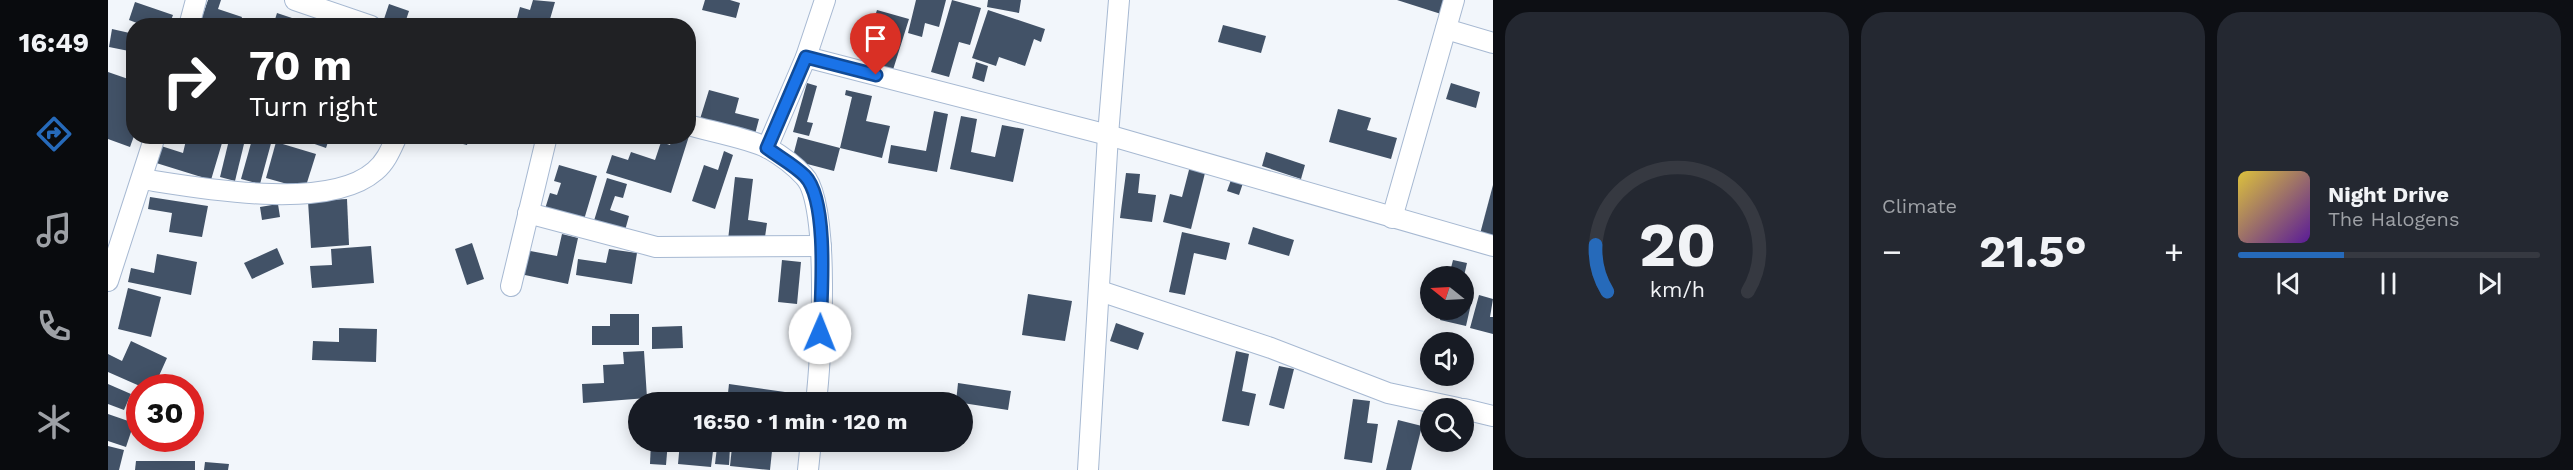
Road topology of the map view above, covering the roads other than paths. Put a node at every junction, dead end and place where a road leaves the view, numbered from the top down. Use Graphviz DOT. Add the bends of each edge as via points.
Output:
graph roads {
  1 [pos="196,0"];
  2 [pos="295,0"];
  3 [pos="825,0"];
  4 [pos="1119,0"];
  5 [pos="1454,0"];
  6 [pos="191,18"];
  7 [pos="348,18"];
  8 [pos="1446,29"];
  9 [pos="1493,43"];
  10 [pos="806,57"];
  11 [pos="696,127"];
  12 [pos="1108,135"];
  13 [pos="153,144"];
  14 [pos="393,144"];
  15 [pos="545,144"];
  16 [pos="767,148"];
  17 [pos="142,179"];
  18 [pos="528,213"];
  19 [pos="1392,218"];
  20 [pos="821,246"];
  21 [pos="1493,246"];
  22 [pos="108,281"];
  23 [pos="511,286"];
  24 [pos="1100,291"];
  25 [pos="818,392"];
  26 [pos="1420,400"];
  27 [pos="1474,411"];
  28 [pos="1493,416"];
  29 [pos="810,452"];
  30 [pos="808,470"];
  31 [pos="1088,470"];
  1 -- 6 [label="street"];
  2 -- 7 [label="street"];
  3 -- 10 [label="street"];
  4 -- 12 [label="street"];
  5 -- 8 [label="street"];
  8 -- 9 [label="street"];
  8 -- 19 [label="street"];
  10 -- 12 [label="street"];
  10 -- 16 [label="street"];
  11 -- 16 [label="street"];
  12 -- 19 [label="street"];
  12 -- 24 [label="street"];
  13 -- 17 [label="street"];
  14 -- 17 [label="street" via="375,171 352,184 319,192 221,191"];
  15 -- 18 [label="street"];
  16 -- 20 [label="street" via="806,177 817,202"];
  17 -- 22 [label="street"];
  18 -- 20 [label="street" via="656,247"];
  18 -- 23 [label="street"];
  19 -- 21 [label="street"];
  20 -- 25 [label="street"];
  24 -- 26 [label="street" via="1271,348 1388,393"];
  24 -- 31 [label="street"];
  27 -- 28 [label="street"];
  29 -- 30 [label="street"];
}
